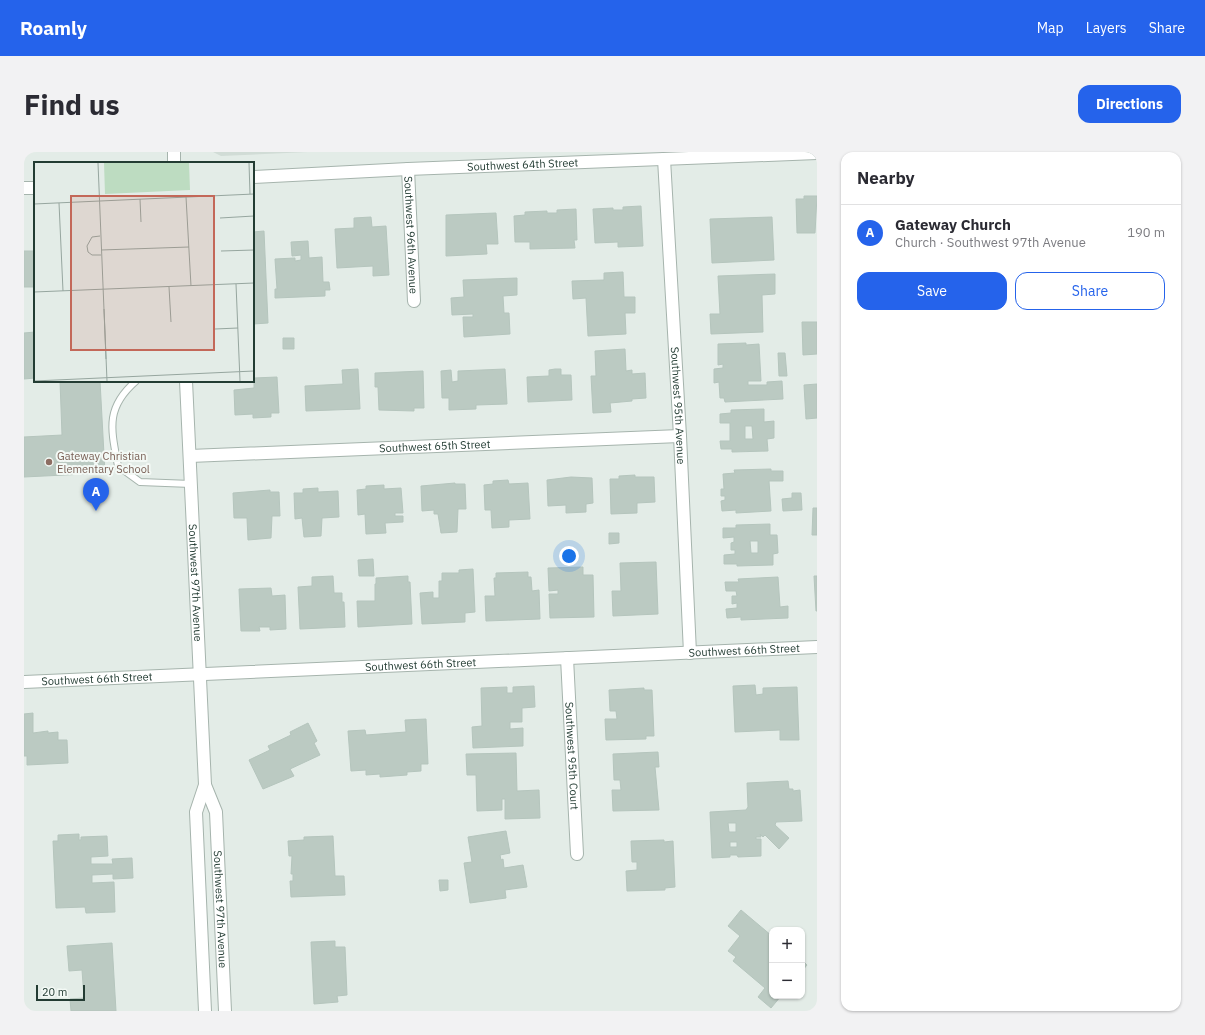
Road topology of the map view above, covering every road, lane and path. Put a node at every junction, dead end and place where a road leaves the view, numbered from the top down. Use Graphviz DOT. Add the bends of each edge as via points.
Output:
graph roads {
  1 [pos="817,154"];
  2 [pos="664,159"];
  3 [pos="408,169"];
  4 [pos="254,177"];
  5 [pos="414,301"];
  6 [pos="135,382"];
  7 [pos="186,382"];
  8 [pos="680,436"];
  9 [pos="190,456"];
  10 [pos="191,484"];
  11 [pos="817,647"];
  12 [pos="690,653"];
  13 [pos="567,658"];
  14 [pos="200,674"];
  15 [pos="24,682"];
  16 [pos="205,785"];
  17 [pos="577,854"];
  18 [pos="206,1011"];
  19 [pos="225,1011"];
  1 -- 2 [label="street, Southwest 64th Street"];
  2 -- 3 [label="street, Southwest 64th Street"];
  2 -- 8 [label="street, Southwest 95th Avenue"];
  3 -- 4 [label="street, Southwest 64th Street"];
  3 -- 5 [label="street, Southwest 96th Avenue"];
  6 -- 10 [label="lane" via="123,392 115,408 111,431 118,466 140,482"];
  7 -- 9 [label="street, Southwest 97th Avenue"];
  8 -- 9 [label="street, Southwest 65th Street"];
  8 -- 12 [label="street, Southwest 95th Avenue"];
  9 -- 10 [label="street, Southwest 97th Avenue"];
  10 -- 14 [label="street, Southwest 97th Avenue"];
  11 -- 12 [label="street, Southwest 66th Street"];
  12 -- 13 [label="street, Southwest 66th Street"];
  13 -- 14 [label="street, Southwest 66th Street"];
  13 -- 17 [label="street, Southwest 95th Court"];
  14 -- 15 [label="street, Southwest 66th Street"];
  14 -- 16 [label="street, Southwest 97th Avenue"];
  16 -- 18 [label="street, Southwest 97th Avenue" via="196,812"];
  16 -- 19 [label="street, Southwest 97th Avenue" via="216,812"];
}
